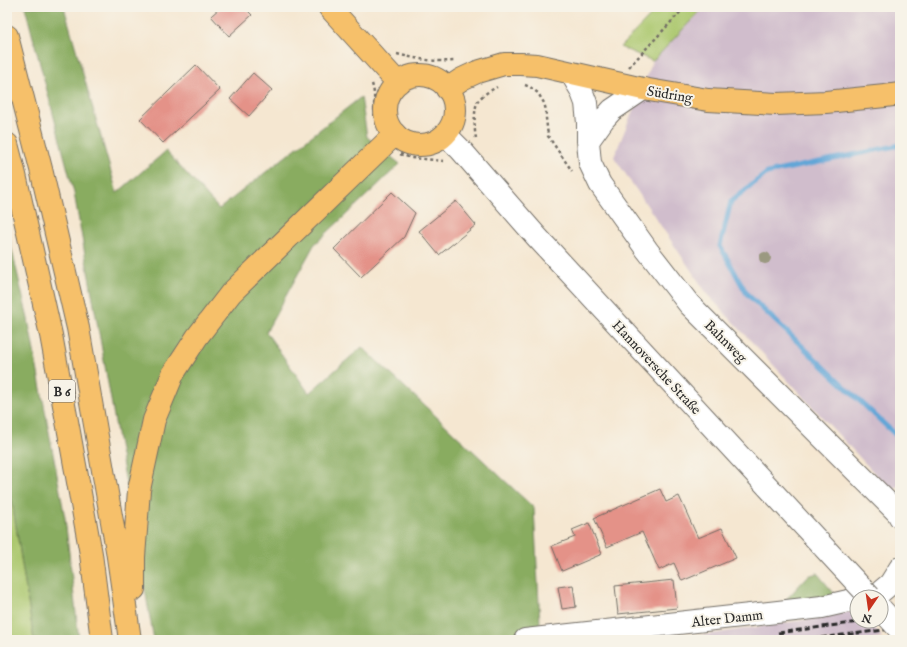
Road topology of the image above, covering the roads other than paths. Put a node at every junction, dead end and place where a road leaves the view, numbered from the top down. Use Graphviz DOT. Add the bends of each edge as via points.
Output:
graph roads {
  1 [pos="329,7"];
  2 [pos="7,36"];
  3 [pos="571,73"];
  4 [pos="398,83"];
  5 [pos="447,89"];
  6 [pos="643,89"];
  7 [pos="900,94"];
  8 [pos="446,134"];
  9 [pos="390,138"];
  10 [pos="588,141"];
  11 [pos="7,144"];
  12 [pos="900,517"];
  13 [pos="900,568"];
  14 [pos="856,589"];
  15 [pos="884,589"];
  16 [pos="849,596"];
  17 [pos="889,618"];
  18 [pos="900,630"];
  19 [pos="102,640"];
  20 [pos="130,640"];
  21 [pos="134,640"];
  22 [pos="525,640"];
  1 -- 4 [label="main road"];
  2 -- 20 [label="main road, B 6" via="78,328"];
  3 -- 5 [label="main road, Südring" via="537,65 504,64 462,79"];
  3 -- 6 [label="main road, Südring"];
  3 -- 10 [label="street, Bahnweg" via="586,103"];
  4 -- 5 [label="main road" via="418,76 429,77 439,81"];
  4 -- 9 [label="main road" via="386,101 385,112"];
  5 -- 8 [label="main road" via="455,107 451,127"];
  6 -- 7 [label="main road, Südring" via="708,100 776,104 826,102"];
  6 -- 10 [label="street" via="612,110"];
  8 -- 9 [label="main road" via="435,142 424,145"];
  8 -- 14 [label="street, Hannoversche Straße"];
  9 -- 21 [label="main road" via="231,292 173,374 154,420 139,490 134,557"];
  10 -- 12 [label="street, Bahnweg" via="590,163 600,184 689,304"];
  11 -- 19 [label="main road, B 6" via="51,335 91,554"];
  13 -- 15 [label="street, Alter Damm"];
  16 -- 22 [label="street, Alter Damm" via="822,607"];
  17 -- 18 [label="street, bridge"];
}
